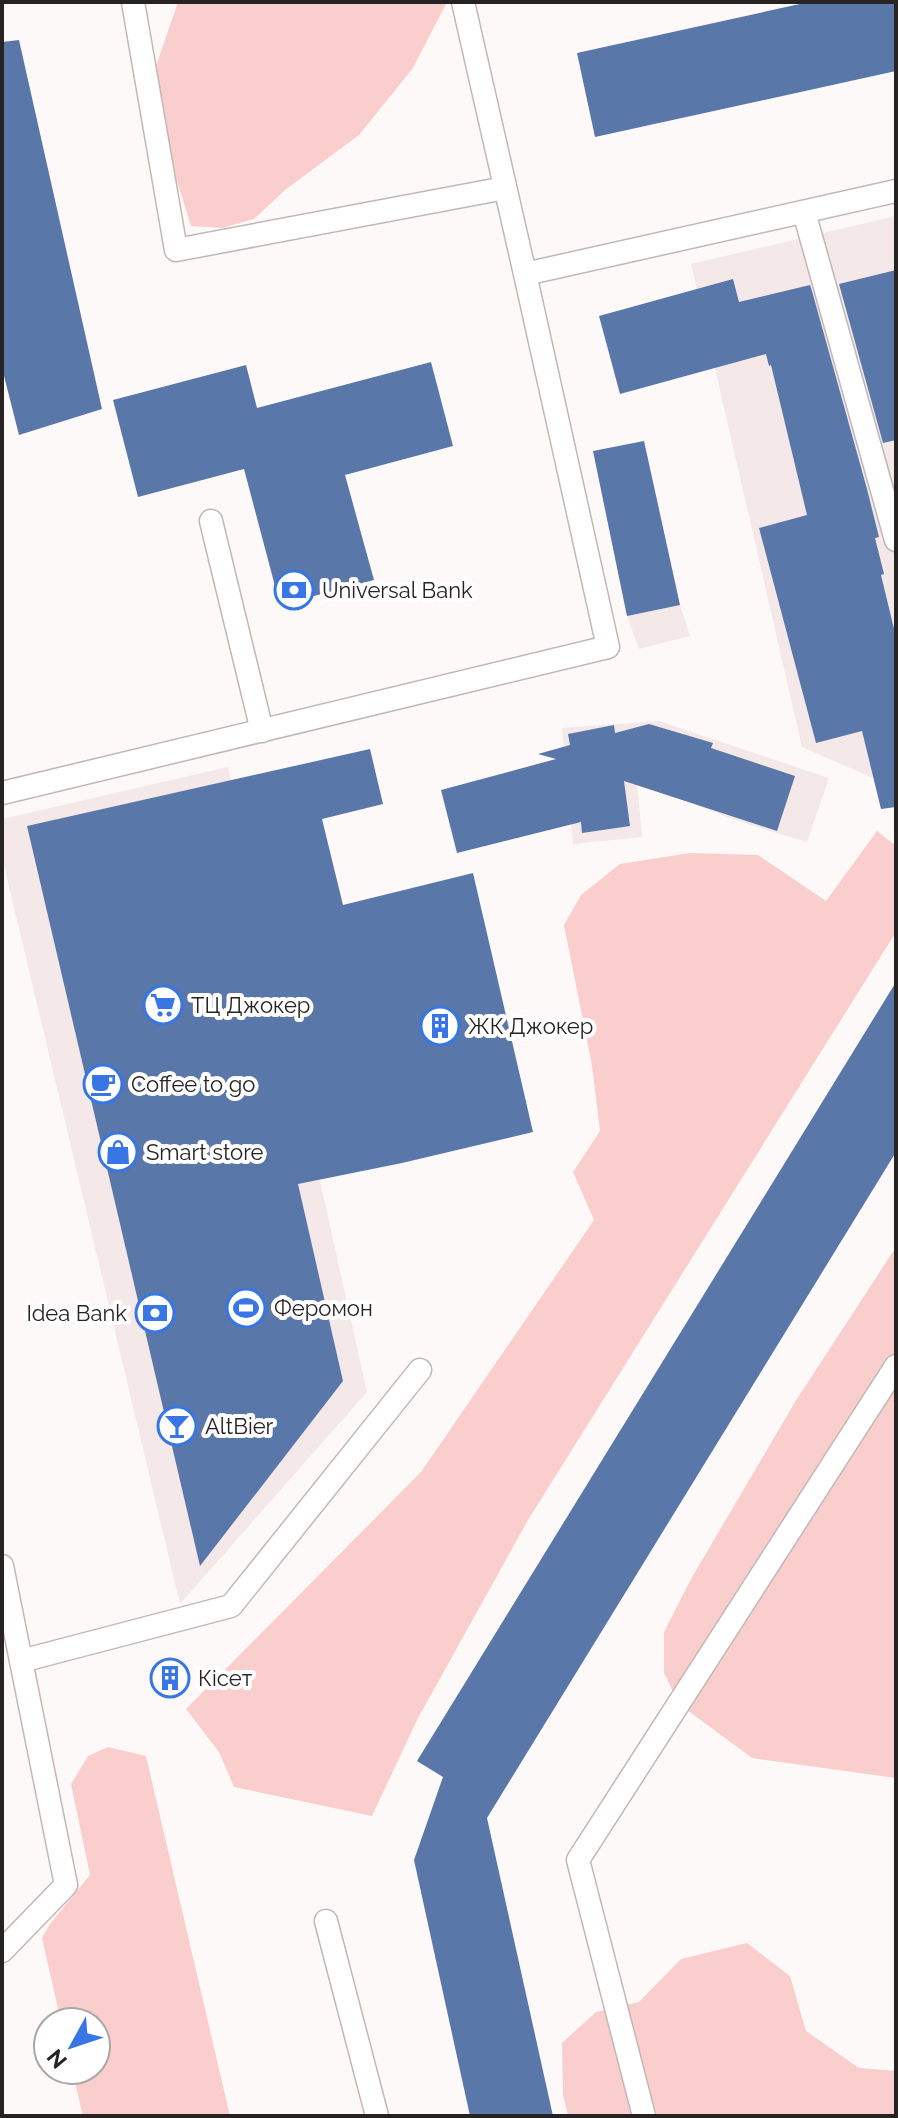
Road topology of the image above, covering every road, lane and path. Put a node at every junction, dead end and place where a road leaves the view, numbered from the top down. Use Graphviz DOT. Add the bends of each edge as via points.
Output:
graph roads {
  1 [pos="133,2"];
  2 [pos="463,2"];
  3 [pos="505,188"];
  4 [pos="896,191"];
  5 [pos="804,212"];
  6 [pos="525,274"];
  7 [pos="211,521"];
  8 [pos="896,540"];
  9 [pos="262,731"];
  10 [pos="3,790"];
  11 [pos="896,1366"];
  12 [pos="420,1370"];
  13 [pos="2,1566"];
  14 [pos="21,1661"];
  15 [pos="326,1921"];
  16 [pos="2,1951"];
  17 [pos="377,2116"];
  18 [pos="644,2116"];
  1 -- 3 [label="lane" via="176,250"];
  2 -- 3 [label="lane"];
  3 -- 6 [label="lane"];
  4 -- 5 [label="lane"];
  5 -- 6 [label="lane"];
  5 -- 8 [label="lane"];
  6 -- 9 [label="lane" via="608,647"];
  7 -- 9 [label="lane"];
  9 -- 10 [label="lane"];
  11 -- 18 [label="lane" via="578,1860"];
  12 -- 14 [label="lane" via="231,1606"];
  13 -- 14 [label="lane"];
  14 -- 16 [label="lane" via="66,1885"];
  15 -- 17 [label="lane"];
}
